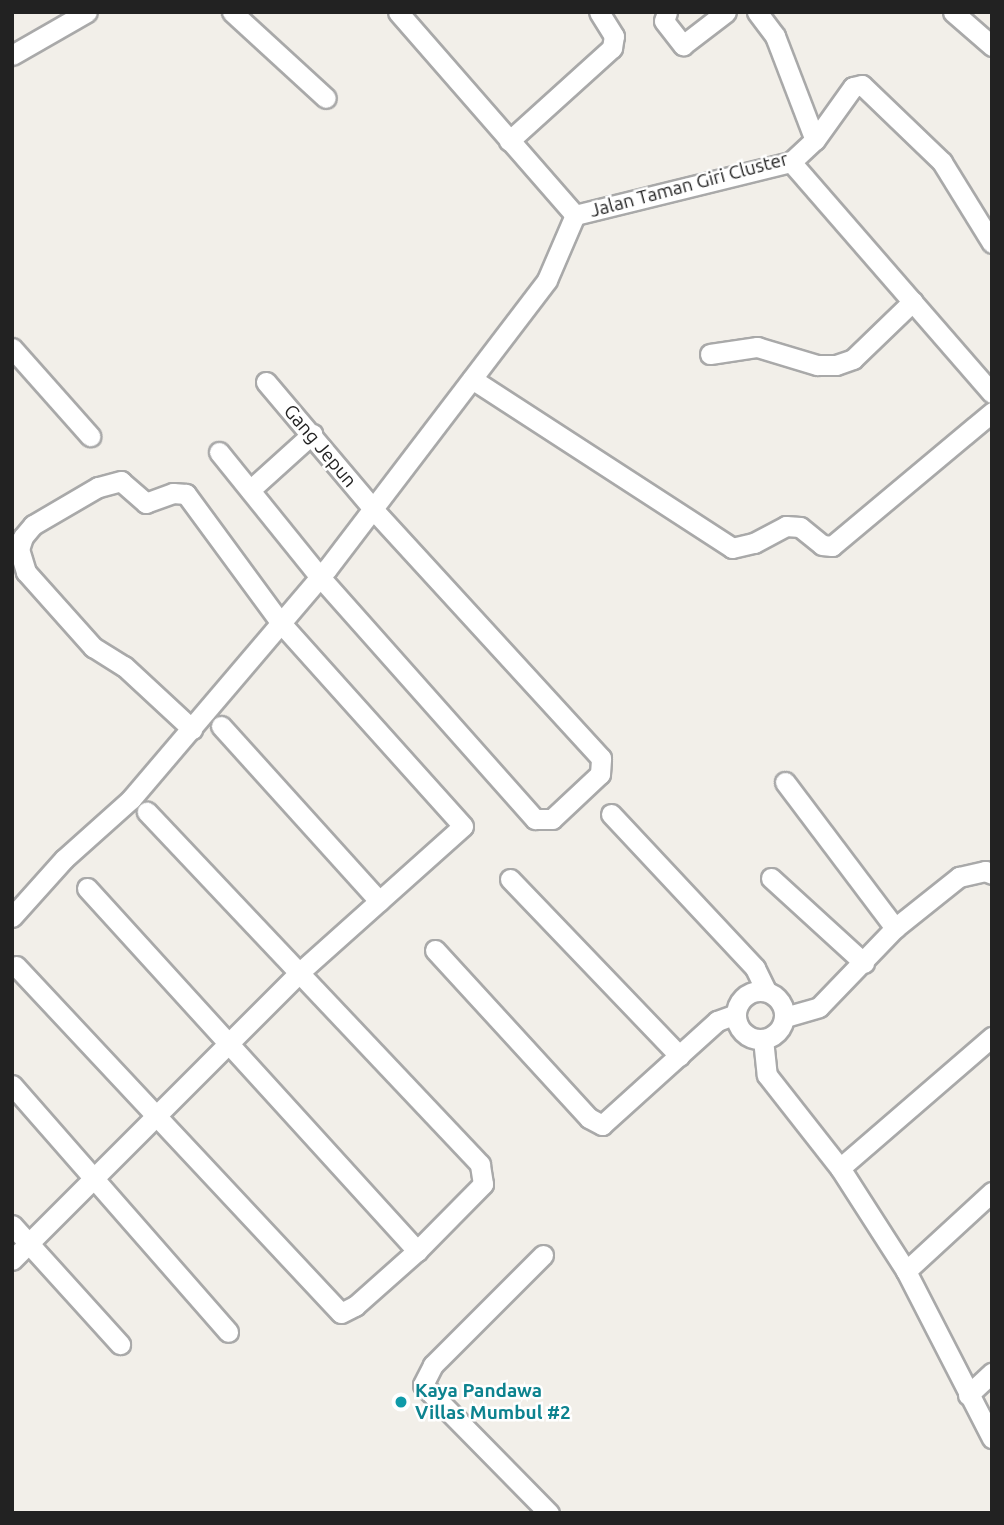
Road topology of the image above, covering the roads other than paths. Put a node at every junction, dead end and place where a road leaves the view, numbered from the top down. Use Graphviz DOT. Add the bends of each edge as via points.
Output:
graph roads {
  1 [pos="87,12"];
  2 [pos="232,12"];
  3 [pos="599,12"];
  4 [pos="667,12"];
  5 [pos="726,12"];
  6 [pos="757,12"];
  7 [pos="953,12"];
  8 [pos="407,16"];
  9 [pos="992,46"];
  10 [pos="12,55"];
  11 [pos="326,98"];
  12 [pos="815,139"];
  13 [pos="509,141"];
  14 [pos="791,162"];
  15 [pos="575,215"];
  16 [pos="992,243"];
  17 [pos="913,301"];
  18 [pos="12,348"];
  19 [pos="710,354"];
  20 [pos="472,380"];
  21 [pos="266,382"];
  22 [pos="992,393"];
  23 [pos="992,412"];
  24 [pos="312,434"];
  25 [pos="90,436"];
  26 [pos="219,452"];
  27 [pos="250,490"];
  28 [pos="375,512"];
  29 [pos="320,577"];
  30 [pos="280,622"];
  31 [pos="220,726"];
  32 [pos="192,729"];
  33 [pos="785,782"];
  34 [pos="147,812"];
  35 [pos="611,814"];
  36 [pos="992,874"];
  37 [pos="771,878"];
  38 [pos="510,879"];
  39 [pos="86,888"];
  40 [pos="379,901"];
  41 [pos="12,917"];
  42 [pos="895,928"];
  43 [pos="435,950"];
  44 [pos="864,963"];
  45 [pos="16,966"];
  46 [pos="302,971"];
  47 [pos="766,991"];
  48 [pos="736,1014"];
  49 [pos="785,1017"];
  50 [pos="992,1037"];
  51 [pos="763,1039"];
  52 [pos="227,1045"];
  53 [pos="680,1056"];
  54 [pos="12,1086"];
  55 [pos="158,1114"];
  56 [pos="840,1168"];
  57 [pos="95,1179"];
  58 [pos="992,1192"];
  59 [pos="12,1225"];
  60 [pos="28,1244"];
  61 [pos="417,1251"];
  62 [pos="543,1255"];
  63 [pos="12,1260"];
  64 [pos="906,1271"];
  65 [pos="228,1332"];
  66 [pos="120,1344"];
  67 [pos="992,1373"];
  68 [pos="968,1395"];
  69 [pos="992,1438"];
  70 [pos="548,1513"];
  1 -- 10 [label="street"];
  2 -- 11 [label="street"];
  3 -- 13 [label="street" via="614,36 612,48"];
  4 -- 5 [label="street" via="664,21 683,45"];
  6 -- 12 [label="street" via="775,37"];
  7 -- 9 [label="street"];
  8 -- 13 [label="street"];
  12 -- 14 [label="street, Jalan Taman Giri Cluster"];
  12 -- 16 [label="street, Jalan Taman Giri Cluster" via="853,87 870,90 942,162"];
  13 -- 15 [label="street"];
  14 -- 15 [label="street, Jalan Taman Giri Cluster"];
  14 -- 17 [label="street"];
  15 -- 20 [label="street" via="547,281"];
  17 -- 19 [label="street" via="853,359 836,365 817,365 757,347"];
  17 -- 22 [label="street"];
  18 -- 25 [label="street"];
  20 -- 23 [label="street" via="732,548 792,526 800,527 826,548 831,546"];
  20 -- 28 [label="street"];
  21 -- 24 [label="street, Gang Jepun"];
  24 -- 27 [label="street"];
  24 -- 28 [label="street, Gang Jepun"];
  26 -- 27 [label="street, Gang Jepun"];
  27 -- 29 [label="street, Gang Jepun"];
  28 -- 29 [label="street"];
  28 -- 29 [label="street, Gang Jepun" via="601,758 600,774 552,820 535,819"];
  29 -- 30 [label="street"];
  30 -- 32 [label="street"];
  30 -- 32 [label="street" via="180,492 146,503 132,486 111,483 33,525 23,537 19,549 26,572 49,602 93,647 124,666"];
  30 -- 40 [label="street" via="463,826"];
  31 -- 40 [label="street"];
  32 -- 41 [label="street" via="131,799 64,859"];
  33 -- 42 [label="street"];
  34 -- 46 [label="street"];
  35 -- 47 [label="street" via="755,968"];
  36 -- 42 [label="street" via="985,871 960,877"];
  37 -- 44 [label="street"];
  38 -- 53 [label="street"];
  39 -- 52 [label="street"];
  40 -- 46 [label="street"];
  42 -- 44 [label="street"];
  43 -- 53 [label="street" via="595,1122 608,1122"];
  44 -- 49 [label="street" via="819,1007"];
  45 -- 55 [label="street"];
  46 -- 52 [label="street"];
  46 -- 61 [label="street" via="480,1164 483,1184"];
  47 -- 48 [label="street" via="749,993"];
  47 -- 49 [label="street" via="779,1000"];
  48 -- 51 [label="street" via="747,1035"];
  48 -- 53 [label="street" via="717,1021"];
  49 -- 51 [label="street" via="778,1032"];
  50 -- 56 [label="street"];
  51 -- 56 [label="street" via="767,1075"];
  52 -- 55 [label="street"];
  52 -- 61 [label="street"];
  54 -- 57 [label="street"];
  55 -- 57 [label="street"];
  55 -- 61 [label="street" via="335,1310 341,1313 355,1306"];
  56 -- 64 [label="street"];
  57 -- 60 [label="street"];
  57 -- 65 [label="street"];
  58 -- 64 [label="street"];
  59 -- 60 [label="street"];
  60 -- 63 [label="street"];
  60 -- 66 [label="street"];
  62 -- 70 [label="street" via="424,1376 423,1385"];
  64 -- 68 [label="street"];
  67 -- 68 [label="street"];
  68 -- 69 [label="street"];
}
